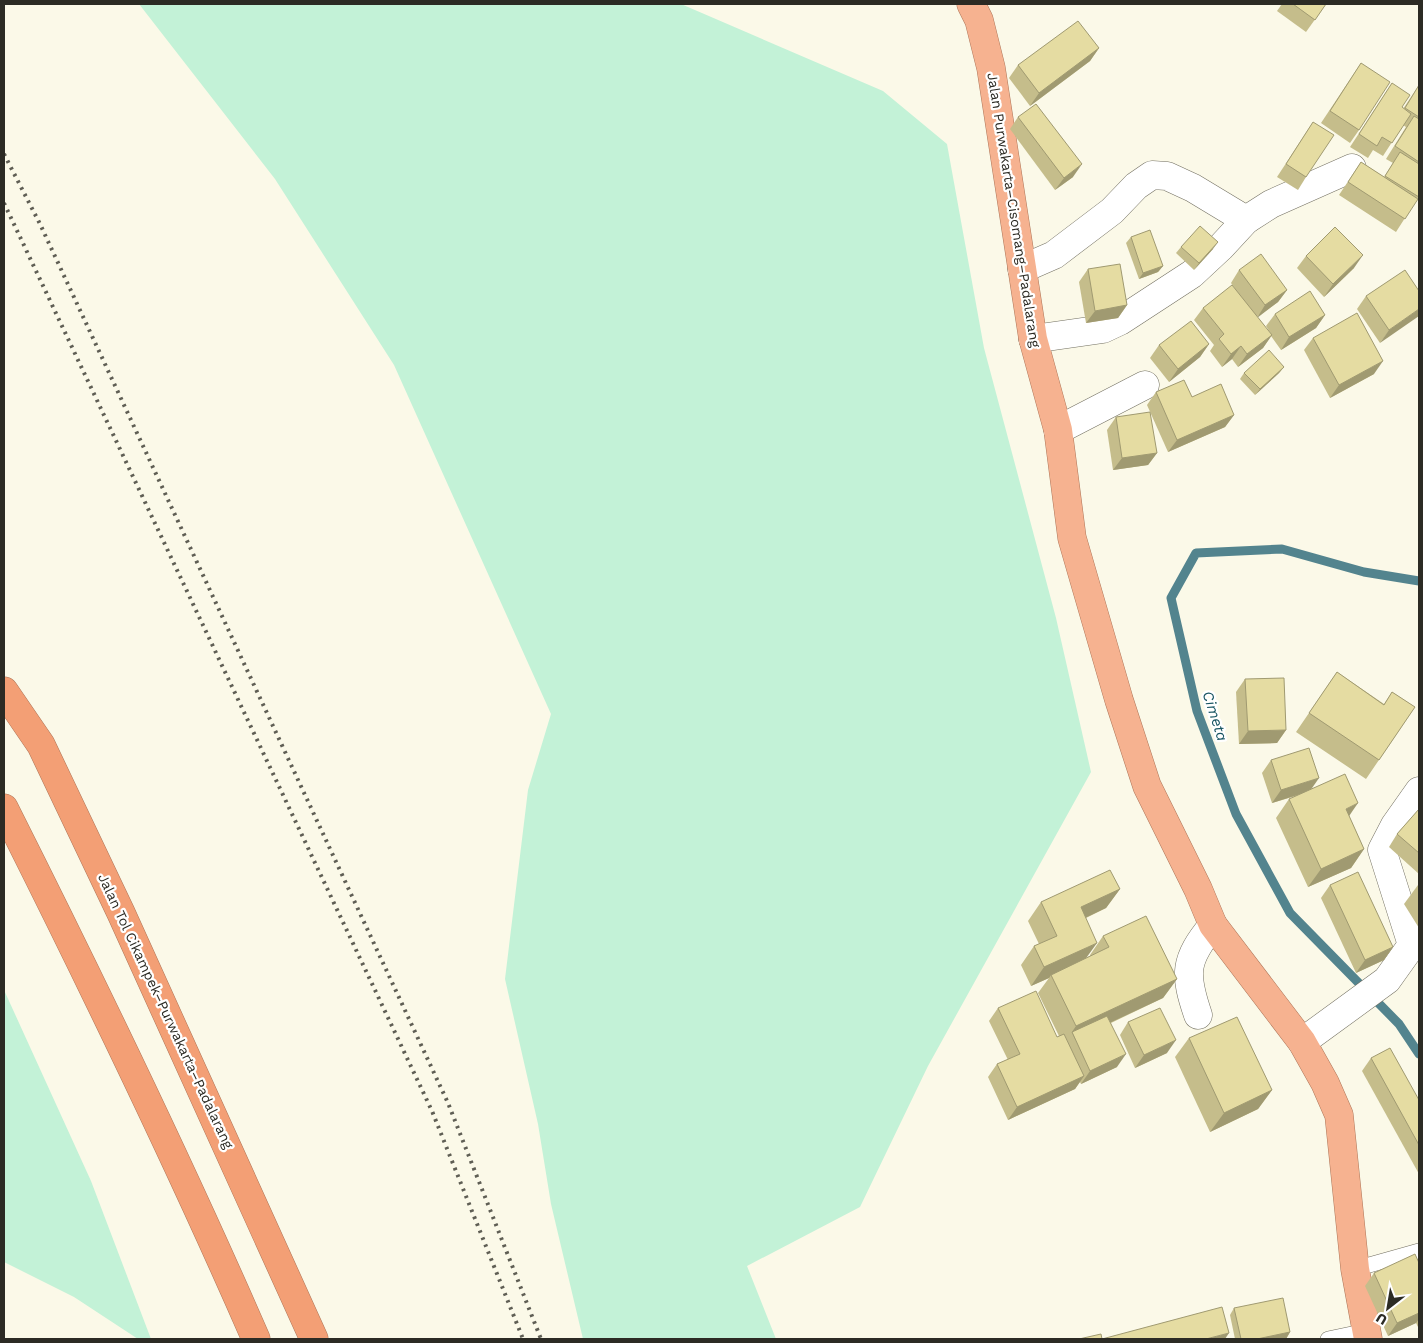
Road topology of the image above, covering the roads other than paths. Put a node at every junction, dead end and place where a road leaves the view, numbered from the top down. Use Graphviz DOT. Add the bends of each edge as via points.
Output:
graph roads {
  1 [pos="971,4"];
  2 [pos="1352,168"];
  3 [pos="1246,220"];
  4 [pos="1022,268"];
  5 [pos="1033,339"];
  6 [pos="1145,385"];
  7 [pos="1058,430"];
  8 [pos="4,691"];
  9 [pos="1419,791"];
  10 [pos="4,808"];
  11 [pos="1213,925"];
  12 [pos="1198,1015"];
  13 [pos="1302,1042"];
  14 [pos="1419,1252"];
  15 [pos="1355,1269"];
  16 [pos="1367,1335"];
  17 [pos="256,1339"];
  18 [pos="314,1339"];
  19 [pos="1328,1339"];
  1 -- 4 [label="highway, Jalan Purwakarta–Cisomang–Padalarang" via="979,20 991,68"];
  2 -- 3 [label="street" via="1271,204"];
  3 -- 4 [label="street" via="1184,184 1167,176 1152,175 1136,186 1112,211 1054,255"];
  3 -- 5 [label="street" via="1192,274 1120,321 1103,329"];
  4 -- 5 [label="highway, Jalan Purwakarta–Cisomang–Padalarang"];
  5 -- 7 [label="highway, Jalan Purwakarta–Cisomang–Padalarang"];
  6 -- 7 [label="street"];
  7 -- 11 [label="highway, Jalan Purwakarta–Cisomang–Padalarang" via="1072,538 1119,700 1147,786"];
  8 -- 18 [label="highway, Jalan Tol Cikampek–Purwakarta–Padalarang" via="41,746 121,913"];
  9 -- 13 [label="street" via="1382,850 1412,945 1387,980"];
  10 -- 17 [label="highway" via="204,1218"];
  11 -- 12 [label="street" via="1200,941 1188,967 1188,983"];
  11 -- 13 [label="highway, Jalan Purwakarta–Cisomang–Padalarang"];
  13 -- 15 [label="highway, Jalan Purwakarta–Cisomang–Padalarang" via="1339,1115"];
  14 -- 15 [label="lane"];
  15 -- 16 [label="highway, Jalan Purwakarta–Cisomang–Padalarang"];
  16 -- 19 [label="lane"];
}
